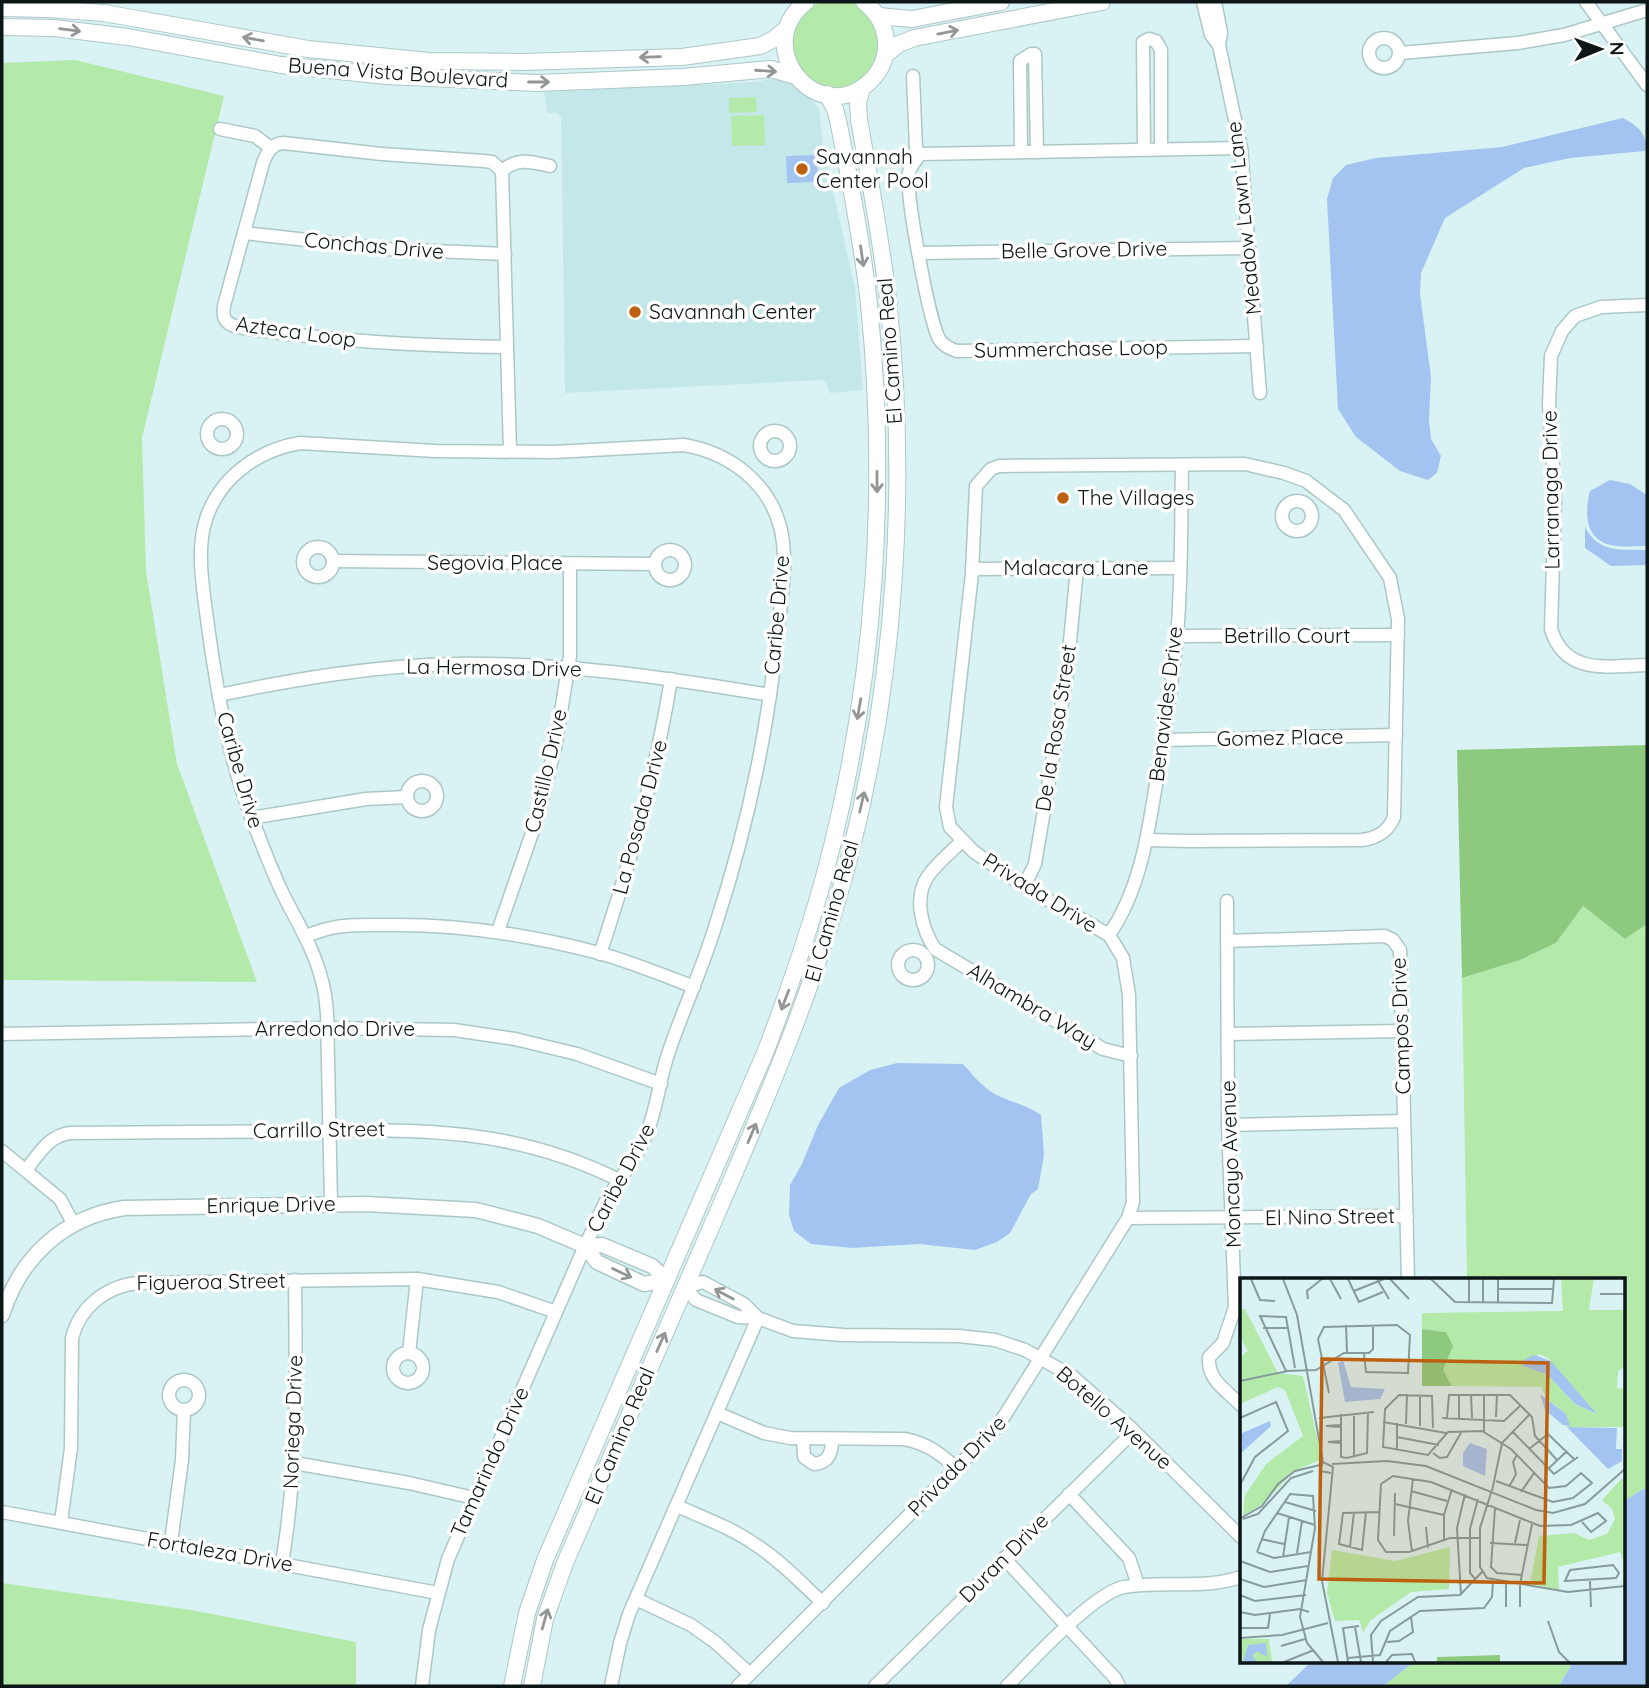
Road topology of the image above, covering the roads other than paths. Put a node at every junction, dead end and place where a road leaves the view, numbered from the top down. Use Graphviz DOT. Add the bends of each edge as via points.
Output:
graph roads {
  1 [pos="806,2"];
  2 [pos="864,2"];
  3 [pos="1001,2"];
  4 [pos="1102,2"];
  5 [pos="1203,2"];
  6 [pos="1215,2"];
  7 [pos="1586,2"];
  8 [pos="1598,2"];
  9 [pos="2,8"];
  10 [pos="1647,10"];
  11 [pos="878,16"];
  12 [pos="1602,24"];
  13 [pos="2,27"];
  14 [pos="786,29"];
  15 [pos="1219,45"];
  16 [pos="1400,53"];
  17 [pos="885,55"];
  18 [pos="682,57"];
  19 [pos="796,76"];
  20 [pos="913,76"];
  21 [pos="683,77"];
  22 [pos="1647,85"];
  23 [pos="862,88"];
  24 [pos="827,94"];
  25 [pos="220,129"];
  26 [pos="271,148"];
  27 [pos="1241,148"];
  28 [pos="1144,149"];
  29 [pos="1161,149"];
  30 [pos="1021,152"];
  31 [pos="1037,152"];
  32 [pos="920,154"];
  33 [pos="551,166"];
  34 [pos="502,171"];
  35 [pos="877,220"];
  36 [pos="857,223"];
  37 [pos="244,233"];
  38 [pos="1249,248"];
  39 [pos="919,253"];
  40 [pos="505,254"];
  41 [pos="1647,305"];
  42 [pos="1257,346"];
  43 [pos="506,347"];
  44 [pos="1260,393"];
  45 [pos="232,446"];
  46 [pos="510,451"];
  47 [pos="764,456"];
  48 [pos="247,464"];
  49 [pos="1182,465"];
  50 [pos="748,475"];
  51 [pos="1321,492"];
  52 [pos="1308,506"];
  53 [pos="334,561"];
  54 [pos="570,564"];
  55 [pos="655,564"];
  56 [pos="1077,568"];
  57 [pos="1180,568"];
  58 [pos="972,569"];
  59 [pos="1398,635"];
  60 [pos="1177,636"];
  61 [pos="1647,665"];
  62 [pos="569,667"];
  63 [pos="671,679"];
  64 [pos="219,695"];
  65 [pos="770,695"];
  66 [pos="1396,735"];
  67 [pos="1164,740"];
  68 [pos="407,797"];
  69 [pos="251,818"];
  70 [pos="1147,840"];
  71 [pos="962,841"];
  72 [pos="1024,886"];
  73 [pos="1227,901"];
  74 [pos="498,931"];
  75 [pos="1109,934"];
  76 [pos="305,937"];
  77 [pos="1227,941"];
  78 [pos="600,954"];
  79 [pos="694,988"];
  80 [pos="326,1028"];
  81 [pos="1402,1031"];
  82 [pos="2,1034"];
  83 [pos="1228,1034"];
  84 [pos="1130,1056"];
  85 [pos="661,1084"];
  86 [pos="1405,1121"];
  87 [pos="1228,1125"];
  88 [pos="329,1130"];
  89 [pos="2,1152"];
  90 [pos="26,1170"];
  91 [pos="621,1181"];
  92 [pos="331,1204"];
  93 [pos="1407,1216"];
  94 [pos="1128,1218"];
  95 [pos="1232,1218"];
  96 [pos="72,1223"];
  97 [pos="585,1246"];
  98 [pos="1408,1278"];
  99 [pos="417,1279"];
  100 [pos="295,1280"];
  101 [pos="667,1280"];
  102 [pos="685,1287"];
  103 [pos="1238,1307"];
  104 [pos="2,1311"];
  105 [pos="556,1312"];
  106 [pos="758,1318"];
  107 [pos="410,1353"];
  108 [pos="1042,1358"];
  109 [pos="1240,1404"];
  110 [pos="184,1410"];
  111 [pos="717,1413"];
  112 [pos="1134,1431"];
  113 [pos="803,1439"];
  114 [pos="832,1440"];
  115 [pos="294,1463"];
  116 [pos="956,1468"];
  117 [pos="1069,1494"];
  118 [pos="474,1498"];
  119 [pos="677,1506"];
  120 [pos="2,1512"];
  121 [pos="61,1522"];
  122 [pos="1240,1536"];
  123 [pos="172,1542"];
  124 [pos="1004,1558"];
  125 [pos="282,1563"];
  126 [pos="1240,1577"];
  127 [pos="1139,1585"];
  128 [pos="438,1593"];
  129 [pos="636,1599"];
  130 [pos="823,1603"];
  131 [pos="1068,1626"];
  132 [pos="750,1674"];
  133 [pos="422,1686"];
  134 [pos="512,1686"];
  135 [pos="532,1686"];
  136 [pos="611,1686"];
  137 [pos="737,1686"];
  138 [pos="874,1686"];
  139 [pos="1007,1686"];
  140 [pos="1119,1686"];
  1 -- 14 [label="main road"];
  2 -- 11 [label="main road"];
  3 -- 11 [label="main road" via="912,19"];
  17 -- 4 [label="main road, one-way" via="914,38"];
  5 -- 15 [label="street, Meadow Lawn Lane" via="1211,35"];
  6 -- 15 [label="street, Meadow Lawn Lane"];
  7 -- 12 [label="street"];
  8 -- 12 [label="street"];
  18 -- 9 [label="main road, Buena Vista Boulevard, one-way" via="429,61 308,49 104,13"];
  10 -- 12 [label="street"];
  11 -- 17 [label="main road" via="884,28"];
  12 -- 16 [label="street" via="1518,43"];
  12 -- 22 [label="street"];
  13 -- 21 [label="main road, Buena Vista Boulevard, one-way" via="116,35 281,65 387,76 537,83"];
  14 -- 18 [label="main road, Buena Vista Boulevard" via="761,46"];
  14 -- 19 [label="main road" via="787,62"];
  15 -- 27 [label="street, Meadow Lawn Lane"];
  17 -- 23 [label="main road" via="881,68"];
  18 -- 21 [label="main road"];
  21 -- 19 [label="main road, Buena Vista Boulevard, one-way" via="771,69"];
  19 -- 24 [label="main road"];
  20 -- 32 [label="street"];
  23 -- 24 [label="main road"];
  23 -- 35 [label="main road, El Camino Real" via="859,120"];
  24 -- 36 [label="main road, El Camino Real" via="838,120"];
  25 -- 26 [label="street" via="255,136"];
  26 -- 34 [label="street" via="283,143 484,161"];
  26 -- 37 [label="street, Azteca Loop" via="262,163"];
  27 -- 29 [label="street"];
  27 -- 38 [label="street, Meadow Lawn Lane"];
  28 -- 29 [label="street"];
  28 -- 29 [label="street" via="1143,42 1149,39 1161,50"];
  28 -- 31 [label="street"];
  30 -- 31 [label="street"];
  30 -- 31 [label="street" via="1020,61 1031,54 1035,54"];
  30 -- 32 [label="street"];
  32 -- 39 [label="street, Summerchase Loop" via="909,170"];
  33 -- 34 [label="street" via="518,161"];
  34 -- 40 [label="street"];
  35 -- 36 [label="main road"];
  102 -- 35 [label="main road, El Camino Real, one-way" via="810,986 865,789 888,636 897,497 888,302"];
  36 -- 101 [label="main road, El Camino Real, one-way" via="869,304 877,498 869,640 848,774 829,859 790,986"];
  37 -- 40 [label="street, Conchas Drive" via="375,248"];
  37 -- 43 [label="street, Azteca Loop" via="223,309 231,325 362,342"];
  38 -- 39 [label="street, Belle Grove Drive"];
  38 -- 42 [label="street, Meadow Lawn Lane"];
  39 -- 42 [label="street, Summerchase Loop" via="940,341 957,351"];
  40 -- 43 [label="street"];
  41 -- 61 [label="street, Larranaga Drive" via="1601,307 1575,316 1551,356 1549,404 1555,500 1551,629 1555,643 1564,654 1588,666"];
  42 -- 44 [label="street, Meadow Lawn Lane"];
  43 -- 46 [label="street"];
  45 -- 48 [label="street"];
  46 -- 48 [label="street, Caribe Drive" via="300,443"];
  46 -- 50 [label="street, Caribe Drive" via="684,445 720,455"];
  47 -- 50 [label="street"];
  48 -- 64 [label="street, Caribe Drive" via="214,500 203,540 204,594"];
  49 -- 51 [label="street, Privada Drive" via="1245,464 1306,481"];
  49 -- 57 [label="street, Benavides Drive"];
  49 -- 58 [label="street, Privada Drive" via="999,466 976,486"];
  50 -- 65 [label="street, Caribe Drive" via="774,511 783,545"];
  51 -- 52 [label="street"];
  51 -- 59 [label="street, Privada Drive" via="1344,510 1390,579"];
  53 -- 54 [label="street, Segovia Place"];
  54 -- 55 [label="street, Segovia Place"];
  54 -- 62 [label="street, Castillo Drive"];
  56 -- 57 [label="street, Malacara Lane"];
  56 -- 58 [label="street, Malacara Lane"];
  56 -- 72 [label="street, De la Rosa Street" via="1067,673 1035,864"];
  57 -- 60 [label="street, Benavides Drive"];
  58 -- 71 [label="street, Privada Drive" via="946,807 950,827"];
  59 -- 60 [label="street, Betrillo Court"];
  59 -- 66 [label="street, Privada Drive"];
  60 -- 67 [label="street, Benavides Drive"];
  62 -- 63 [label="street, La Hermosa Drive"];
  62 -- 64 [label="street, La Hermosa Drive" via="452,664 389,668"];
  62 -- 74 [label="street, Castillo Drive" via="539,813"];
  63 -- 65 [label="street, La Hermosa Drive"];
  63 -- 78 [label="street, La Posada Drive" via="638,835"];
  64 -- 69 [label="street, Caribe Drive"];
  65 -- 79 [label="street, Caribe Drive" via="743,827"];
  66 -- 67 [label="street, Gomez Place"];
  66 -- 70 [label="street, Privada Drive" via="1394,817 1371,839"];
  67 -- 70 [label="street, Benavides Drive"];
  68 -- 69 [label="street"];
  69 -- 76 [label="street, Caribe Drive"];
  70 -- 75 [label="street, Benavides Drive" via="1136,882"];
  71 -- 72 [label="street, Privada Drive"];
  71 -- 84 [label="street, Alhambra Way" via="928,876 921,896 930,952 1103,1049"];
  72 -- 75 [label="street, Privada Drive"];
  73 -- 77 [label="street, Moncayo Avenue"];
  74 -- 76 [label="street" via="339,925"];
  74 -- 78 [label="street"];
  75 -- 84 [label="street, Privada Drive" via="1125,967"];
  76 -- 80 [label="street, Caribe Drive" via="322,981"];
  77 -- 81 [label="street, Campos Drive" via="1385,936 1400,950"];
  77 -- 83 [label="street, Moncayo Avenue"];
  78 -- 79 [label="street"];
  79 -- 85 [label="street, Caribe Drive"];
  80 -- 82 [label="street, Arredondo Drive"];
  80 -- 85 [label="street, Arredondo Drive" via="426,1028 484,1034 577,1054"];
  80 -- 88 [label="street, Caribe Drive"];
  81 -- 83 [label="street"];
  81 -- 86 [label="street, Campos Drive"];
  83 -- 87 [label="street, Moncayo Avenue"];
  84 -- 94 [label="street, Privada Drive" via="1133,1202"];
  85 -- 91 [label="street, Caribe Drive" via="646,1135"];
  86 -- 87 [label="street"];
  86 -- 93 [label="street, Campos Drive"];
  87 -- 95 [label="street, Moncayo Avenue"];
  88 -- 90 [label="street, Carrillo Street" via="69,1133 46,1144"];
  88 -- 91 [label="street, Carrillo Street" via="477,1135 578,1161"];
  88 -- 92 [label="street, Caribe Drive"];
  89 -- 90 [label="street"];
  90 -- 96 [label="street" via="60,1199"];
  91 -- 97 [label="street, Caribe Drive"];
  92 -- 96 [label="street, Enrique Drive" via="124,1208"];
  92 -- 97 [label="street, Enrique Drive" via="476,1210 538,1226"];
  93 -- 95 [label="street, El Nino Street"];
  93 -- 98 [label="street, Campos Drive"];
  94 -- 95 [label="street, El Nino Street"];
  94 -- 108 [label="street, Privada Drive"];
  95 -- 103 [label="street, Moncayo Avenue"];
  96 -- 104 [label="street, Enrique Drive" via="28,1262"];
  97 -- 101 [label="street, Enrique Drive" via="597,1262 644,1284"];
  97 -- 105 [label="street, Tamarindo Drive"];
  99 -- 100 [label="street, Figueroa Street"];
  99 -- 105 [label="street, Figueroa Street" via="486,1289"];
  99 -- 107 [label="street"];
  100 -- 115 [label="street, Noriega Drive"];
  100 -- 121 [label="street, Figueroa Street" via="127,1284 95,1300 72,1338 71,1448"];
  101 -- 102 [label="main road"];
  101 -- 134 [label="main road, El Camino Real" via="545,1560 527,1613"];
  102 -- 106 [label="street, Botello Avenue" via="704,1282 744,1304"];
  135 -- 102 [label="main road, El Camino Real, one-way" via="545,1619 565,1563"];
  103 -- 109 [label="street, Moncayo Avenue" via="1223,1343 1209,1357 1208,1367"];
  105 -- 118 [label="street, Tamarindo Drive"];
  106 -- 108 [label="street, Botello Avenue" via="810,1333 995,1340"];
  106 -- 111 [label="street"];
  108 -- 112 [label="street, Botello Avenue" via="1072,1376"];
  108 -- 116 [label="street, Privada Drive" via="998,1426"];
  110 -- 123 [label="street"];
  111 -- 113 [label="street" via="764,1433"];
  111 -- 119 [label="street"];
  112 -- 117 [label="street, Duran Drive"];
  112 -- 122 [label="street, Botello Avenue"];
  113 -- 114 [label="street"];
  113 -- 114 [label="street" via="804,1457 814,1464 828,1458"];
  114 -- 116 [label="street" via="918,1442"];
  115 -- 118 [label="street"];
  115 -- 125 [label="street, Noriega Drive"];
  116 -- 130 [label="street, Privada Drive"];
  117 -- 124 [label="street, Duran Drive"];
  117 -- 127 [label="street" via="1129,1558"];
  118 -- 128 [label="street, Tamarindo Drive"];
  119 -- 129 [label="street"];
  119 -- 130 [label="street" via="757,1546"];
  120 -- 121 [label="street, Fortaleza Drive"];
  121 -- 123 [label="street, Fortaleza Drive"];
  123 -- 125 [label="street, Fortaleza Drive"];
  124 -- 131 [label="street"];
  124 -- 138 [label="street, Duran Drive"];
  125 -- 128 [label="street, Fortaleza Drive"];
  126 -- 127 [label="street" via="1221,1583"];
  127 -- 131 [label="street" via="1121,1587 1097,1600"];
  128 -- 133 [label="street, Tamarindo Drive"];
  129 -- 132 [label="street" via="691,1625"];
  129 -- 136 [label="street"];
  130 -- 132 [label="street, Privada Drive"];
  131 -- 139 [label="street"];
  131 -- 140 [label="street"];
  132 -- 137 [label="street, Privada Drive"];
}
